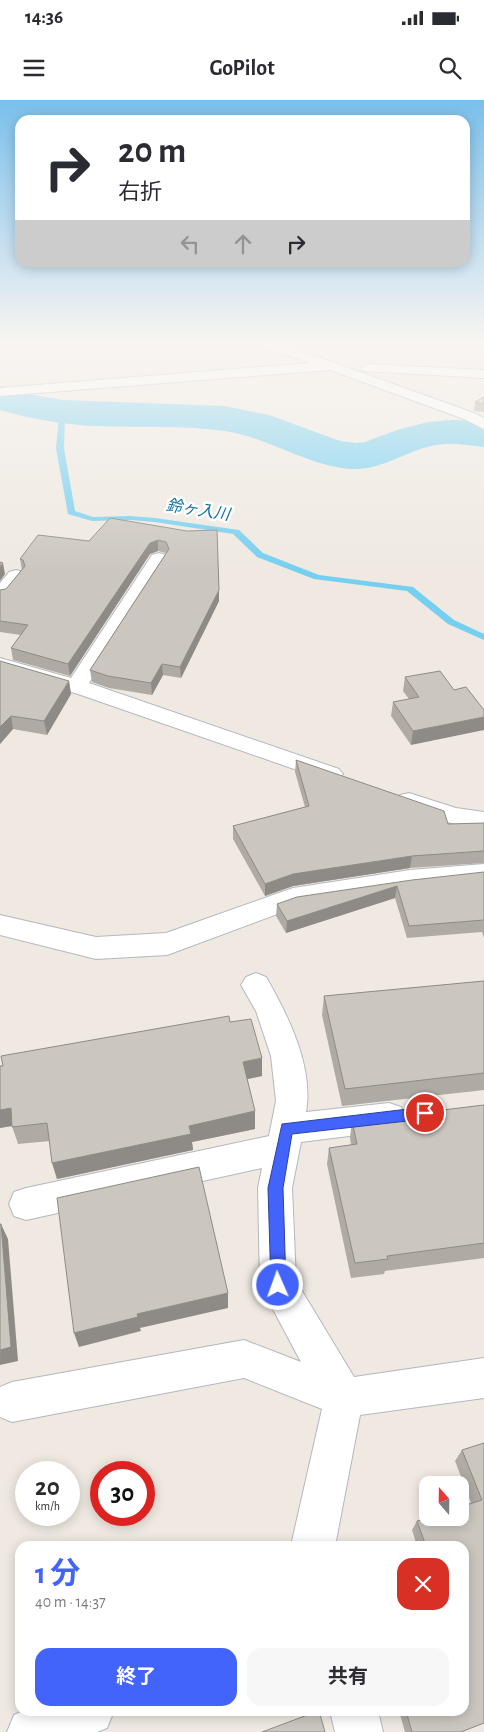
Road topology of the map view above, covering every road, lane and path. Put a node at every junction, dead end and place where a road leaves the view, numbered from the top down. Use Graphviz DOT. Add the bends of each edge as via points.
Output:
graph roads {
  1 [pos="159,559"];
  2 [pos="16,576"];
  3 [pos="0,595"];
  4 [pos="0,664"];
  5 [pos="76,686"];
  6 [pos="350,780"];
  7 [pos="388,793"];
  8 [pos="484,820"];
  9 [pos="484,873"];
  10 [pos="0,924"];
  11 [pos="256,985"];
  12 [pos="415,1114"];
  13 [pos="285,1138"];
  14 [pos="26,1204"];
  15 [pos="484,1378"];
  16 [pos="344,1398"];
  17 [pos="12,1402"];
  18 [pos="314,1541"];
  19 [pos="76,1716"];
  20 [pos="355,1716"];
  21 [pos="31,1732"];
  22 [pos="358,1732"];
  1 -- 5 [label="street"];
  2 -- 3 [label="street"];
  4 -- 5 [label="street"];
  5 -- 6 [label="street"];
  7 -- 8 [label="street" via="454,816"];
  9 -- 10 [label="street" via="410,880 293,898 167,944 96,948"];
  11 -- 13 [label="street" via="270,1010 287,1056 292,1101"];
  12 -- 13 [label="street"];
  13 -- 14 [label="street"];
  13 -- 16 [label="street" via="276,1188 278,1285"];
  15 -- 16 [label="street"];
  16 -- 17 [label="street" via="244,1359"];
  16 -- 18 [label="street"];
  19 -- 21 [label="street"];
  20 -- 22 [label="street"];
}
